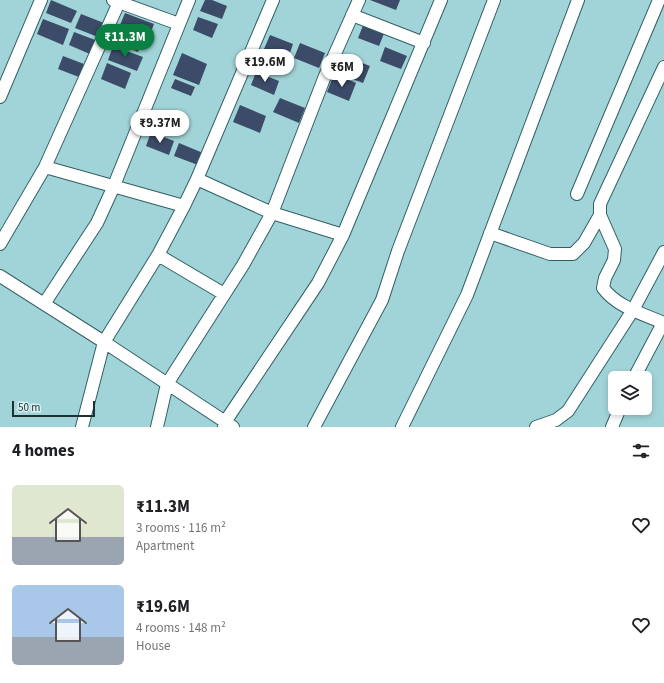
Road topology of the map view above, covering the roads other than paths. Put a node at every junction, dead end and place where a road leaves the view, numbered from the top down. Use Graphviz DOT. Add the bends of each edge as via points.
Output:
graph roads {
  1 [pos="41,0"];
  2 [pos="189,0"];
  3 [pos="273,0"];
  4 [pos="359,0"];
  5 [pos="442,0"];
  6 [pos="494,0"];
  7 [pos="578,0"];
  8 [pos="659,0"];
  9 [pos="118,1"];
  10 [pos="352,15"];
  11 [pos="179,24"];
  12 [pos="424,42"];
  13 [pos="664,66"];
  14 [pos="0,97"];
  15 [pos="45,167"];
  16 [pos="198,178"];
  17 [pos="113,188"];
  18 [pos="577,194"];
  19 [pos="184,206"];
  20 [pos="272,214"];
  21 [pos="600,216"];
  22 [pos="490,233"];
  23 [pos="343,235"];
  24 [pos="0,244"];
  25 [pos="664,252"];
  26 [pos="158,255"];
  27 [pos="0,276"];
  28 [pos="224,294"];
  29 [pos="44,304"];
  30 [pos="633,310"];
  31 [pos="663,323"];
  32 [pos="104,342"];
  33 [pos="638,371"];
  34 [pos="167,384"];
  35 [pos="617,415"];
  36 [pos="227,425"];
  37 [pos="82,427"];
  38 [pos="157,427"];
  39 [pos="314,427"];
  40 [pos="402,427"];
  41 [pos="536,427"];
  42 [pos="612,427"];
  1 -- 14 [label="street"];
  2 -- 11 [label="street"];
  3 -- 16 [label="street"];
  4 -- 10 [label="street"];
  5 -- 12 [label="street"];
  6 -- 39 [label="street" via="398,251 382,300"];
  7 -- 22 [label="street"];
  8 -- 18 [label="street"];
  9 -- 11 [label="street"];
  9 -- 15 [label="street"];
  10 -- 12 [label="street"];
  10 -- 20 [label="street" via="325,76"];
  11 -- 17 [label="street"];
  12 -- 23 [label="street"];
  13 -- 21 [label="street" via="600,204"];
  15 -- 17 [label="street"];
  15 -- 24 [label="street"];
  16 -- 19 [label="street"];
  16 -- 20 [label="street"];
  17 -- 19 [label="street"];
  17 -- 29 [label="street" via="97,223"];
  19 -- 26 [label="street"];
  20 -- 23 [label="street"];
  20 -- 28 [label="street"];
  21 -- 22 [label="street" via="584,243 573,254 550,254"];
  21 -- 30 [label="street" via="615,249 614,260 603,288 609,296"];
  22 -- 40 [label="street" via="466,295"];
  23 -- 36 [label="street" via="318,283"];
  25 -- 30 [label="street"];
  26 -- 28 [label="street"];
  26 -- 32 [label="street"];
  27 -- 29 [label="street"];
  28 -- 34 [label="street"];
  29 -- 32 [label="street"];
  30 -- 31 [label="street"];
  30 -- 41 [label="street" via="568,411 556,420"];
  31 -- 33 [label="street"];
  32 -- 34 [label="street"];
  32 -- 37 [label="street"];
  34 -- 36 [label="street"];
  34 -- 38 [label="street"];
  35 -- 42 [label="street"];
}
